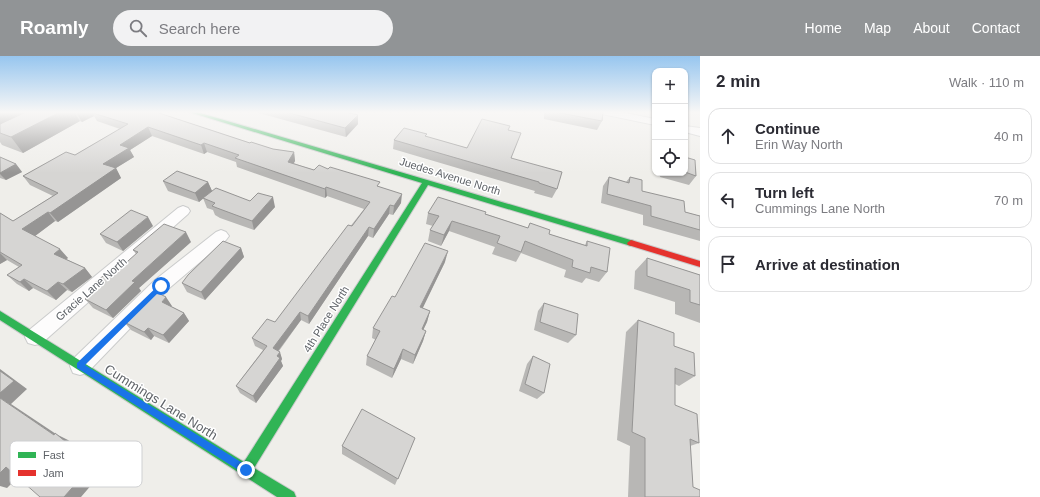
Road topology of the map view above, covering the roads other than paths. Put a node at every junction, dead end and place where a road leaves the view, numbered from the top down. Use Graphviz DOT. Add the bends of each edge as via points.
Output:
graph roads {
  1 [pos="262,133"];
  2 [pos="427,181"];
  3 [pos="183,211"];
  4 [pos="221,236"];
  5 [pos="700,264"];
  6 [pos="0,315"];
  7 [pos="35,337"];
  8 [pos="80,366"];
  9 [pos="246,470"];
  10 [pos="289,497"];
  1 -- 2 [label="street, Juedes Avenue North"];
  2 -- 5 [label="street, Juedes Avenue North"];
  2 -- 9 [label="street, 4th Place North"];
  3 -- 7 [label="street, Gracie Lane North"];
  4 -- 8 [label="street" via="161,286"];
  6 -- 7 [label="street, Cummings Lane North"];
  7 -- 8 [label="street, Cummings Lane North"];
  8 -- 9 [label="street, Cummings Lane North"];
  9 -- 10 [label="street, Cummings Lane North"];
}
